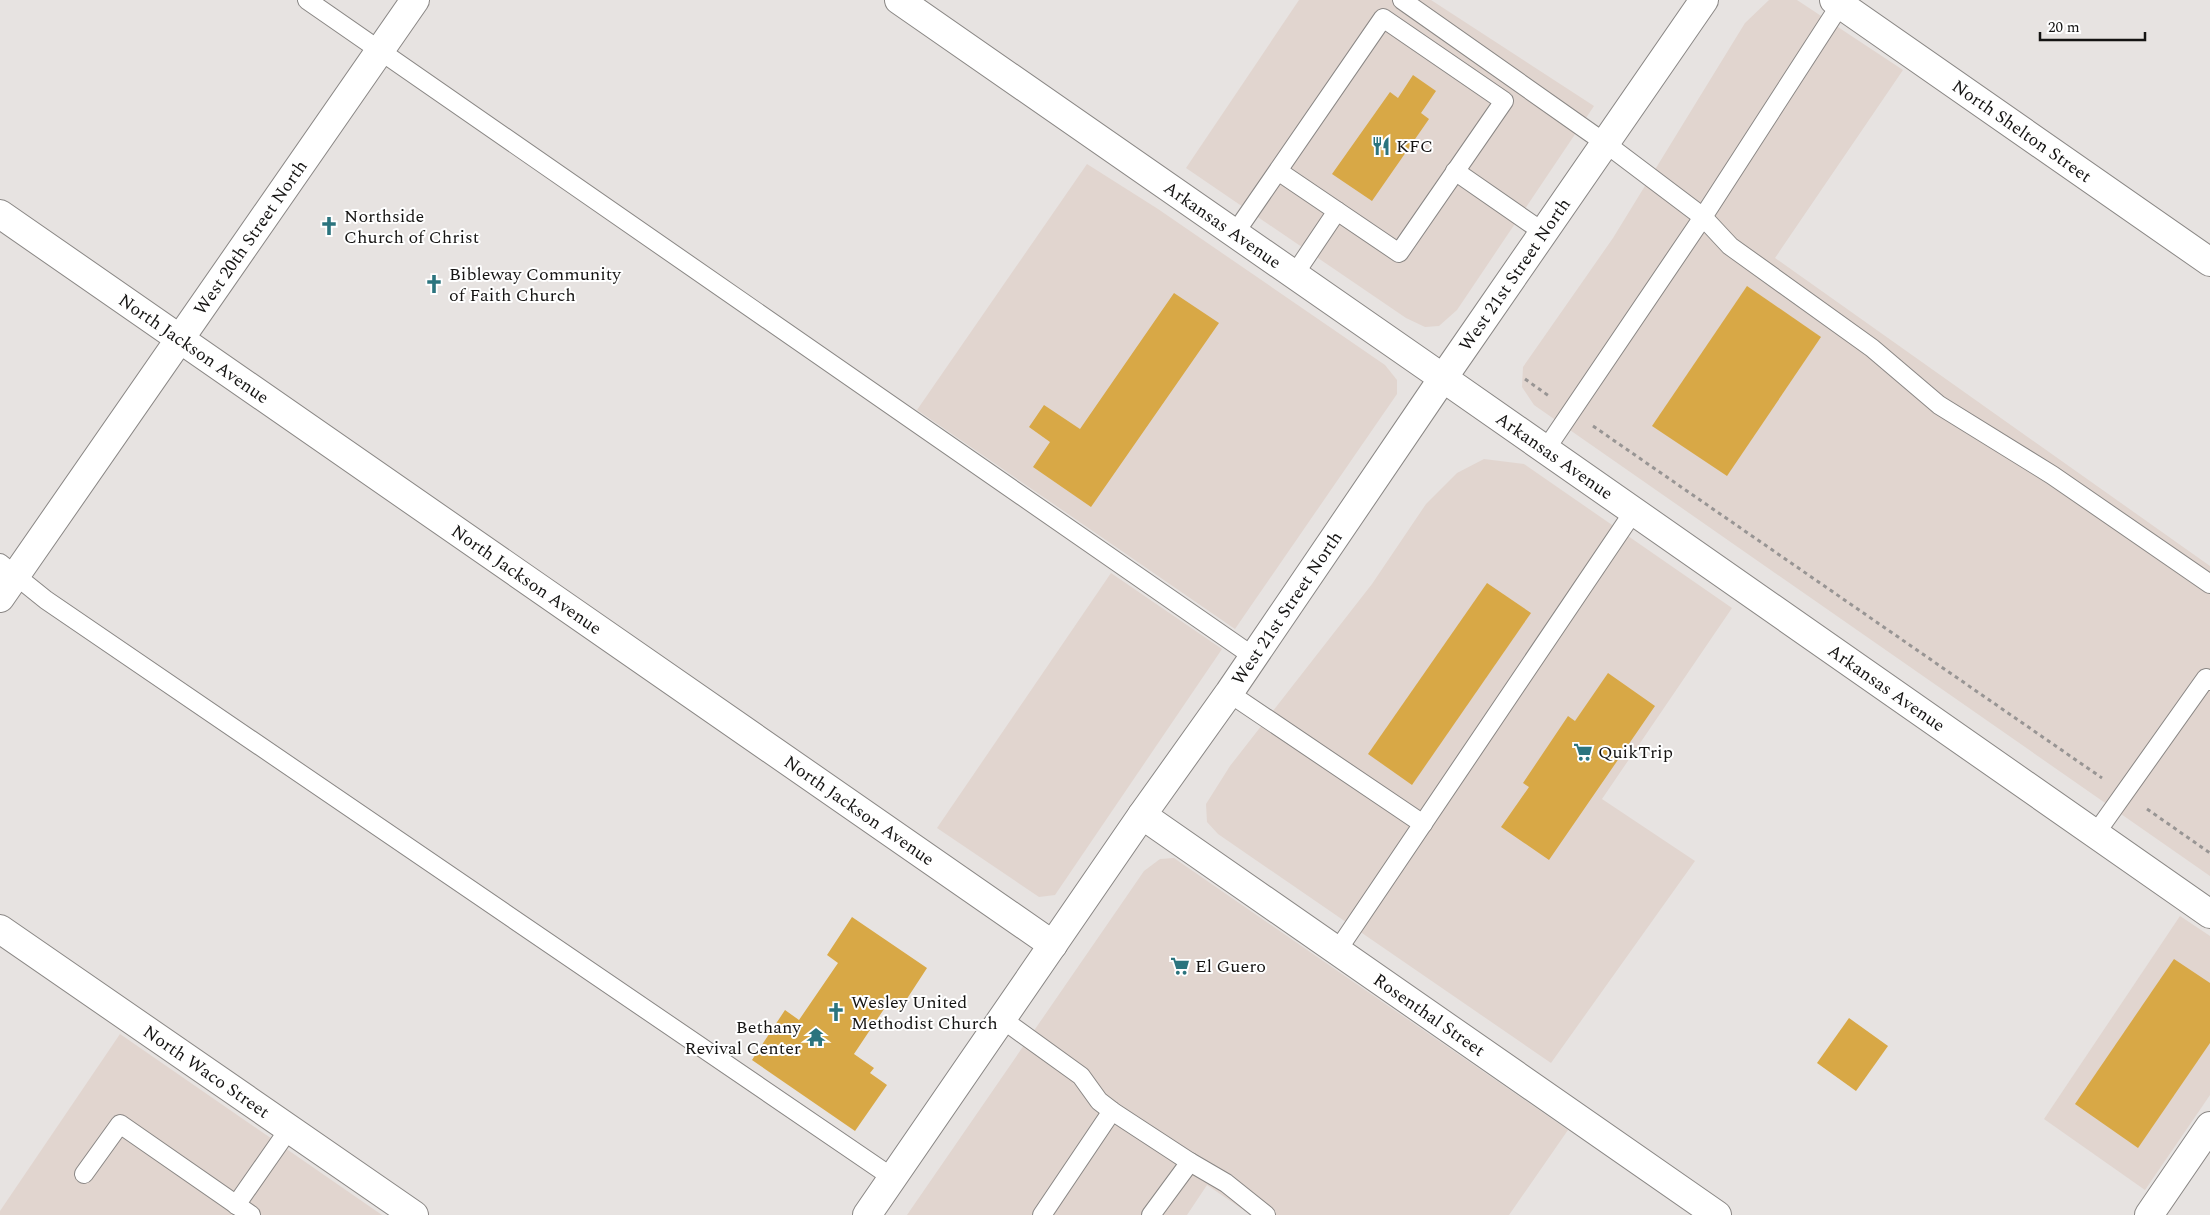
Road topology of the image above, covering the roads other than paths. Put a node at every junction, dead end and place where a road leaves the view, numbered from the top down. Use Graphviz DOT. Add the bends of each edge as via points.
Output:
graph roads {
  1 [pos="307,0"];
  2 [pos="415,0"];
  3 [pos="899,0"];
  4 [pos="1402,0"];
  5 [pos="1704,0"];
  6 [pos="1837,2"];
  7 [pos="380,51"];
  8 [pos="1605,143"];
  9 [pos="1278,171"];
  10 [pos="1455,171"];
  11 [pos="1338,211"];
  12 [pos="0,214"];
  13 [pos="1703,216"];
  14 [pos="1543,232"];
  15 [pos="1235,233"];
  16 [pos="2210,262"];
  17 [pos="1294,275"];
  18 [pos="180,338"];
  19 [pos="1443,378"];
  20 [pos="1546,450"];
  21 [pos="1634,511"];
  22 [pos="8,569"];
  23 [pos="2210,584"];
  24 [pos="0,598"];
  25 [pos="1254,657"];
  26 [pos="2210,681"];
  27 [pos="1230,692"];
  28 [pos="1142,815"];
  29 [pos="1423,824"];
  30 [pos="2096,833"];
  31 [pos="2210,914"];
  32 [pos="0,929"];
  33 [pos="1052,945"];
  34 [pos="1337,951"];
  35 [pos="1002,1019"];
  36 [pos="1112,1111"];
  37 [pos="2210,1126"];
  38 [pos="289,1128"];
  39 [pos="1190,1162"];
  40 [pos="84,1174"];
  41 [pos="893,1178"];
  42 [pos="236,1205"];
  43 [pos="251,1215"];
  44 [pos="414,1215"];
  45 [pos="867,1215"];
  46 [pos="1042,1215"];
  47 [pos="1150,1215"];
  48 [pos="1266,1215"];
  49 [pos="1717,1215"];
  50 [pos="2149,1215"];
  1 -- 7 [label="lane"];
  2 -- 7 [label="street, West 20th Street North"];
  3 -- 15 [label="street, Arkansas Avenue"];
  4 -- 8 [label="lane"];
  5 -- 8 [label="street, West 21st Street North"];
  6 -- 13 [label="lane"];
  6 -- 16 [label="street, North Shelton Street"];
  7 -- 18 [label="street, West 20th Street North"];
  7 -- 25 [label="lane"];
  8 -- 13 [label="lane"];
  8 -- 14 [label="street, West 21st Street North"];
  9 -- 10 [label="lane" via="1383,18 1504,101"];
  9 -- 11 [label="lane"];
  9 -- 15 [label="lane"];
  10 -- 11 [label="lane" via="1399,253"];
  10 -- 14 [label="lane"];
  11 -- 17 [label="lane"];
  12 -- 18 [label="street, North Jackson Avenue"];
  13 -- 20 [label="lane"];
  13 -- 23 [label="lane" via="1730,246 1872,348 1939,405 2052,475"];
  14 -- 19 [label="street, West 21st Street North"];
  15 -- 17 [label="street, Arkansas Avenue"];
  17 -- 19 [label="street, Arkansas Avenue"];
  18 -- 22 [label="street, West 20th Street North"];
  18 -- 33 [label="street, North Jackson Avenue"];
  19 -- 20 [label="street, Arkansas Avenue"];
  19 -- 25 [label="street, West 21st Street North"];
  20 -- 21 [label="street, Arkansas Avenue"];
  21 -- 29 [label="lane"];
  21 -- 30 [label="street, Arkansas Avenue"];
  22 -- 24 [label="street, West 20th Street North"];
  22 -- 41 [label="lane" via="46,600"];
  25 -- 27 [label="street, West 21st Street North"];
  26 -- 30 [label="lane" via="2206,678"];
  27 -- 28 [label="street, West 21st Street North"];
  27 -- 29 [label="lane"];
  28 -- 33 [label="street, West 21st Street North"];
  28 -- 34 [label="street, Rosenthal Street"];
  29 -- 34 [label="lane"];
  30 -- 31 [label="street, Arkansas Avenue"];
  32 -- 38 [label="street, North Waco Street"];
  33 -- 35 [label="street, West 21st Street North"];
  34 -- 49 [label="street, Rosenthal Street"];
  35 -- 36 [label="lane" via="1081,1076 1099,1101"];
  35 -- 41 [label="street, West 21st Street North"];
  36 -- 39 [label="lane"];
  36 -- 46 [label="lane"];
  37 -- 50 [label="street"];
  38 -- 42 [label="lane"];
  38 -- 44 [label="street, North Waco Street"];
  39 -- 47 [label="lane"];
  39 -- 48 [label="lane" via="1226,1183"];
  40 -- 42 [label="lane" via="120,1124"];
  41 -- 45 [label="street, West 21st Street North"];
  42 -- 43 [label="lane"];
}
